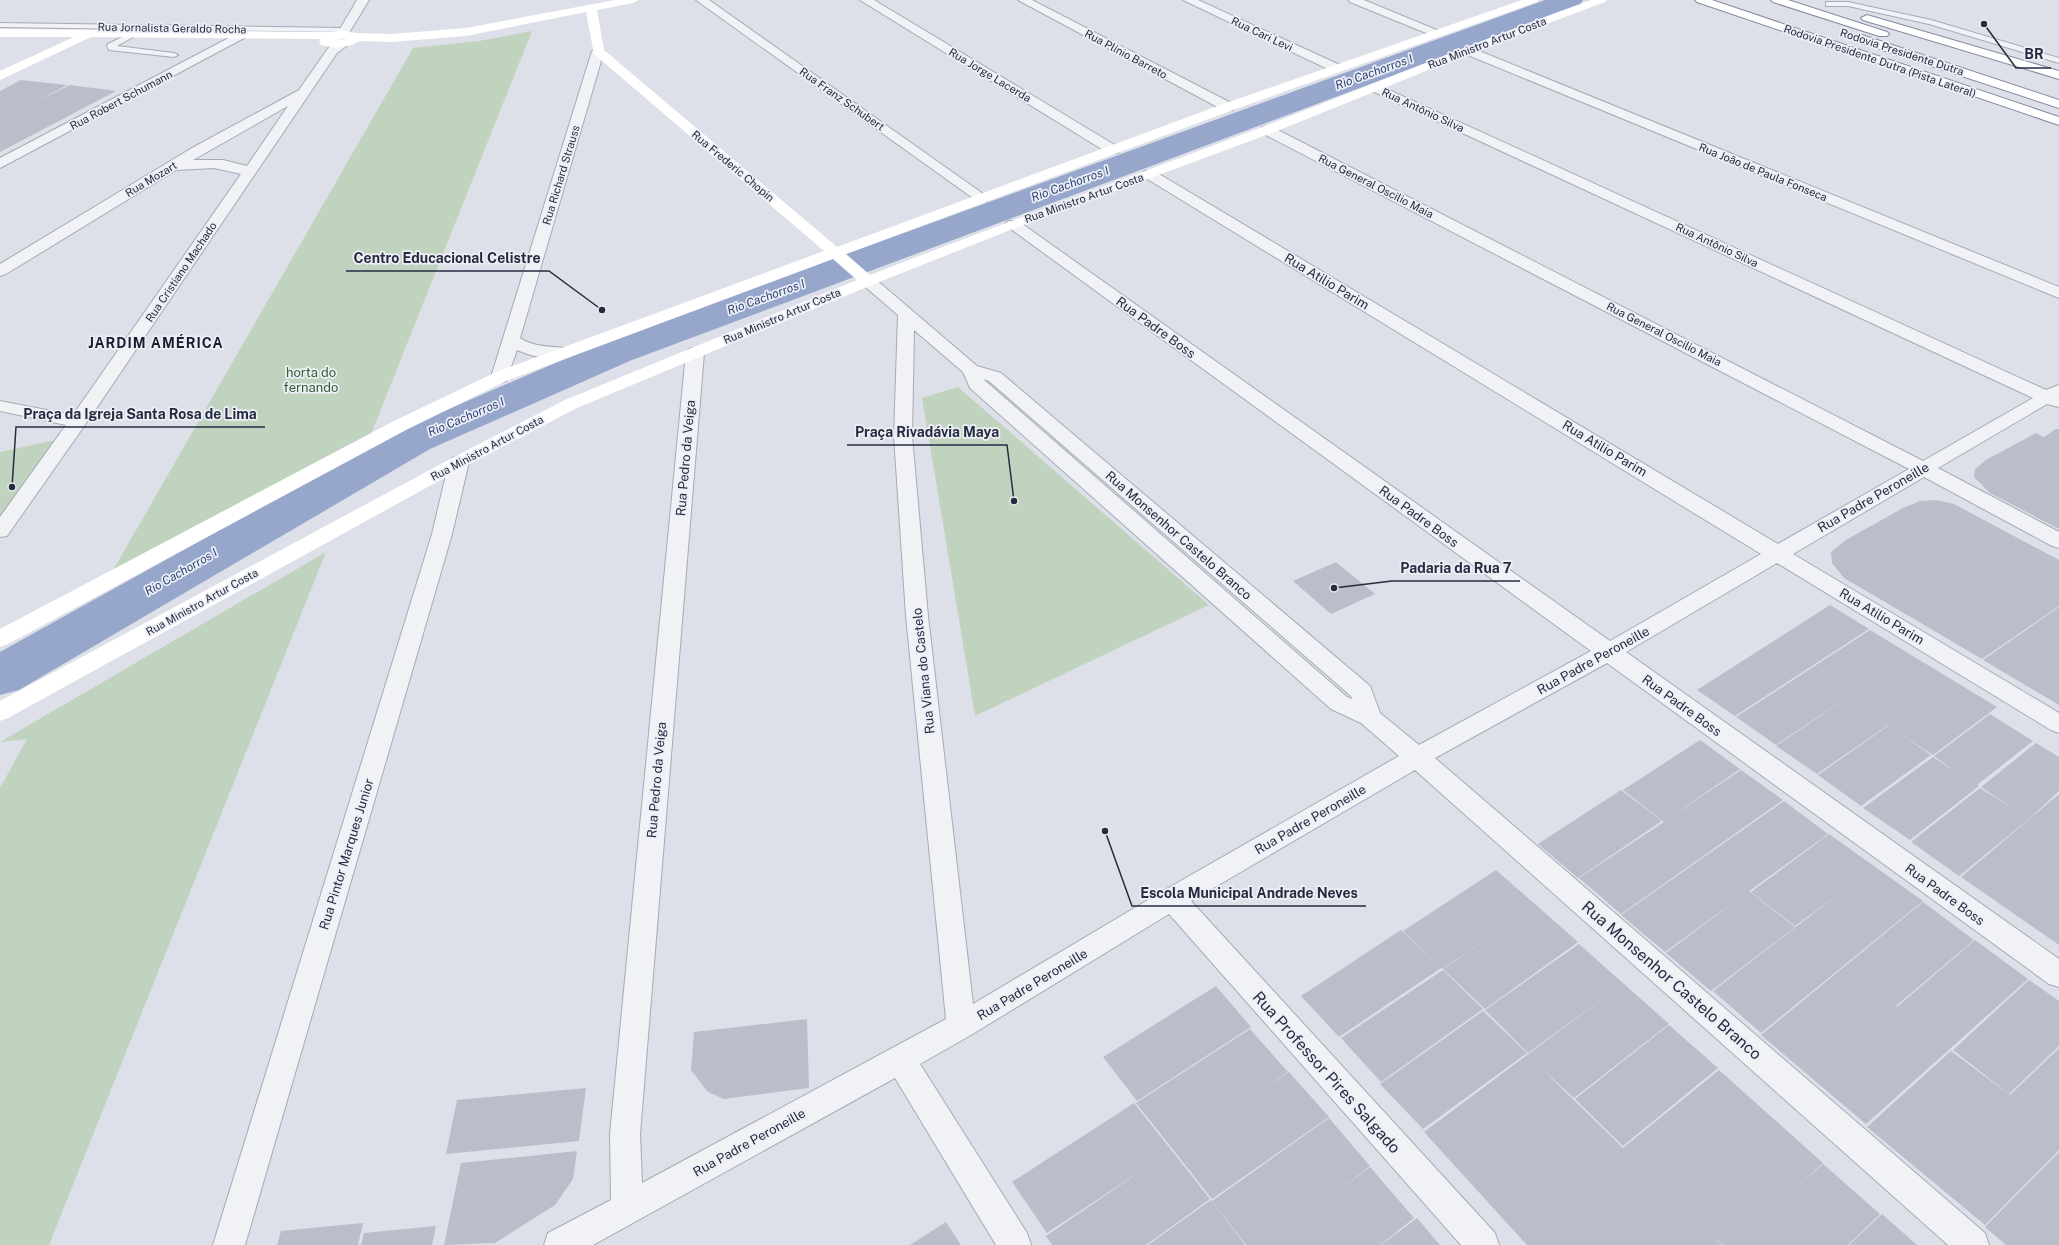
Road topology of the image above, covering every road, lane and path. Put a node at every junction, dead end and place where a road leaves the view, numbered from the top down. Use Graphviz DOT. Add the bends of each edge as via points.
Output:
graph roads {
  1 [pos="364,0"];
  2 [pos="632,0"];
  3 [pos="702,0"];
  4 [pos="866,0"];
  5 [pos="1024,0"];
  6 [pos="1189,0"];
  7 [pos="1354,0"];
  8 [pos="1533,0"];
  9 [pos="1601,0"];
  10 [pos="1701,0"];
  11 [pos="1777,0"];
  12 [pos="1798,0"];
  13 [pos="1829,4"];
  14 [pos="1766,7"];
  15 [pos="591,8"];
  16 [pos="0,25"];
  17 [pos="0,33"];
  18 [pos="91,33"];
  19 [pos="1435,33"];
  20 [pos="132,34"];
  21 [pos="242,35"];
  22 [pos="340,40"];
  23 [pos="1467,50"];
  24 [pos="598,51"];
  25 [pos="2038,54"];
  26 [pos="174,55"];
  27 [pos="2059,61"];
  28 [pos="2016,62"];
  29 [pos="1336,68"];
  30 [pos="2059,75"];
  31 [pos="0,76"];
  32 [pos="1376,88"];
  33 [pos="304,92"];
  34 [pos="2059,92"];
  35 [pos="2059,104"];
  36 [pos="1228,107"];
  37 [pos="2059,122"];
  38 [pos="1267,130"];
  39 [pos="1114,150"];
  40 [pos="0,164"];
  41 [pos="169,168"];
  42 [pos="250,172"];
  43 [pos="1149,174"];
  44 [pos="982,198"];
  45 [pos="1013,224"];
  46 [pos="839,256"];
  47 [pos="0,271"];
  48 [pos="864,277"];
  49 [pos="2059,293"];
  50 [pos="906,314"];
  51 [pos="511,340"];
  52 [pos="564,353"];
  53 [pos="695,353"];
  54 [pos="500,377"];
  55 [pos="2055,397"];
  56 [pos="8,408"];
  57 [pos="0,420"];
  58 [pos="78,422"];
  59 [pos="459,462"];
  60 [pos="1923,468"];
  61 [pos="0,531"];
  62 [pos="2059,540"];
  63 [pos="1778,552"];
  64 [pos="0,640"];
  65 [pos="1608,652"];
  66 [pos="0,712"];
  67 [pos="2059,724"];
  68 [pos="1417,756"];
  69 [pos="1172,899"];
  70 [pos="2059,975"];
  71 [pos="961,1026"];
  72 [pos="900,1059"];
  73 [pos="626,1208"];
  74 [pos="229,1245"];
  75 [pos="560,1245"];
  76 [pos="1015,1245"];
  77 [pos="1483,1245"];
  78 [pos="1973,1245"];
  1 -- 22 [label="street, Rua Cristiano Machado"];
  2 -- 15 [label="main road, Rua Jornalista Geraldo Rocha"];
  3 -- 44 [label="street, Rua Franz Schubert"];
  4 -- 39 [label="street, Rua Jorge Lacerda"];
  5 -- 36 [label="street, Rua Plínio Barreto"];
  6 -- 29 [label="street, Rua Cari Levi"];
  7 -- 19 [label="street"];
  8 -- 19 [label="main road, Rua Ministro Artur Costa"];
  9 -- 23 [label="main road, Rua Ministro Artur Costa"];
  10 -- 37 [label="main road, Rodovia Presidente Dutra (Pista Lateral)"];
  11 -- 34 [label="main road, Rodovia Presidente Dutra"];
  12 -- 28 [label="main road" via="1915,31"];
  13 -- 25 [label="lane" via="1848,4 1931,22"];
  14 -- 35 [label="main road, Rodovia Presidente Dutra"];
  15 -- 22 [label="main road, Rua Jornalista Geraldo Rocha" via="466,32"];
  15 -- 24 [label="main road, Rua Richard Strauss"];
  16 -- 22 [label="lane, Rua Jornalista Geraldo Rocha"];
  17 -- 18 [label="main road, Rua Jornalista Geraldo Rocha"];
  18 -- 20 [label="main road, Rua Jornalista Geraldo Rocha"];
  18 -- 31 [label="main road"];
  19 -- 29 [label="main road, Rua Ministro Artur Costa"];
  20 -- 21 [label="main road, Rua Jornalista Geraldo Rocha"];
  20 -- 26 [label="lane" via="111,46 112,48"];
  21 -- 22 [label="main road, Rua Jornalista Geraldo Rocha"];
  21 -- 40 [label="street, Rua Robert Schumann"];
  22 -- 33 [label="street, Rua Cristiano Machado"];
  23 -- 32 [label="main road, Rua Ministro Artur Costa"];
  23 -- 49 [label="street, Rua João de Paula Fonseca"];
  24 -- 46 [label="main road, Rua Frederic Chopin"];
  24 -- 51 [label="street, Rua Richard Strauss"];
  25 -- 27 [label="lane"];
  25 -- 28 [label="lane"];
  28 -- 30 [label="main road"];
  29 -- 36 [label="main road, Rua Ministro Artur Costa"];
  32 -- 38 [label="main road, Rua Ministro Artur Costa"];
  32 -- 55 [label="street, Rua Antônio Silva"];
  33 -- 41 [label="street, Rua Mozart"];
  33 -- 42 [label="street, Rua Cristiano Machado"];
  36 -- 39 [label="main road, Rua Ministro Artur Costa"];
  38 -- 43 [label="main road, Rua Ministro Artur Costa"];
  38 -- 60 [label="street, Rua General Oscilio Maia"];
  39 -- 44 [label="main road, Rua Ministro Artur Costa"];
  41 -- 42 [label="street" via="210,163"];
  41 -- 47 [label="street, Rua Mozart"];
  42 -- 58 [label="street, Rua Cristiano Machado"];
  43 -- 45 [label="main road, Rua Ministro Artur Costa"];
  43 -- 63 [label="street, Rua Atilio Parim"];
  44 -- 46 [label="main road, Rua Ministro Artur Costa"];
  45 -- 48 [label="main road, Rua Ministro Artur Costa"];
  45 -- 65 [label="street, Rua Padre Boss"];
  46 -- 48 [label="main road, Rua Frederic Chopin"];
  46 -- 52 [label="main road, Rua Ministro Artur Costa"];
  48 -- 50 [label="street, Rua Monsenhor Castelo Branco"];
  48 -- 53 [label="main road, Rua Ministro Artur Costa"];
  50 -- 68 [label="street, Rua Monsenhor Castelo Branco" via="970,370 976,384 1339,703 1369,717"];
  50 -- 71 [label="street, Rua Viana do Castelo" via="903,436 917,616"];
  51 -- 52 [label="street" via="532,351 547,354"];
  51 -- 54 [label="street, Rua Richard Strauss"];
  52 -- 54 [label="main road, Rua Ministro Artur Costa"];
  53 -- 59 [label="main road, Rua Ministro Artur Costa" via="571,404"];
  53 -- 73 [label="street, Rua Pedro da Veiga" via="624,1134"];
  54 -- 64 [label="main road, Rua Ministro Artur Costa" via="372,440"];
  55 -- 60 [label="street, Rua Padre Peroneille"];
  56 -- 57 [label="street"];
  56 -- 58 [label="street"];
  58 -- 61 [label="street, Rua Cristiano Machado"];
  59 -- 66 [label="main road, Rua Ministro Artur Costa"];
  59 -- 74 [label="street, Rua Pintor Marques Junior" via="442,534"];
  60 -- 62 [label="street, Rua General Oscilio Maia"];
  60 -- 63 [label="street, Rua Padre Peroneille"];
  63 -- 65 [label="street, Rua Padre Peroneille"];
  63 -- 67 [label="street, Rua Atilio Parim"];
  65 -- 68 [label="street, Rua Padre Peroneille"];
  65 -- 70 [label="street, Rua Padre Boss"];
  68 -- 69 [label="street, Rua Padre Peroneille"];
  68 -- 78 [label="street, Rua Monsenhor Castelo Branco"];
  69 -- 71 [label="street, Rua Padre Peroneille"];
  69 -- 77 [label="street, Rua Professor Pires Salgado"];
  71 -- 72 [label="street, Rua Padre Peroneille"];
  72 -- 73 [label="street, Rua Padre Peroneille"];
  72 -- 76 [label="street"];
  73 -- 75 [label="street, Rua Padre Peroneille"];
}
